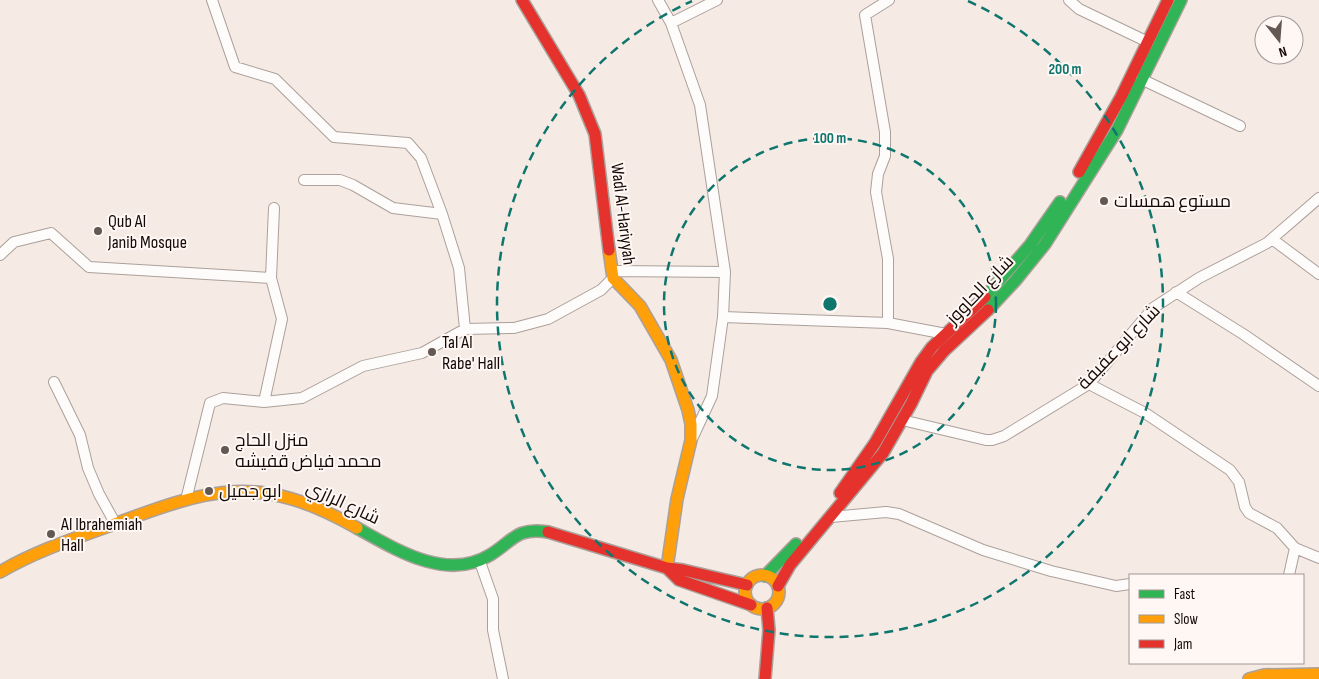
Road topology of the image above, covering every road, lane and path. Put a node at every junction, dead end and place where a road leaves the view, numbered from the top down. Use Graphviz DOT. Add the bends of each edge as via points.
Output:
graph roads {
  1 [pos="212,0"];
  2 [pos="522,0"];
  3 [pos="658,0"];
  4 [pos="717,0"];
  5 [pos="890,0"];
  6 [pos="1069,0"];
  7 [pos="1168,0"];
  8 [pos="1180,0"];
  9 [pos="671,23"];
  10 [pos="1148,42"];
  11 [pos="1141,80"];
  12 [pos="1240,126"];
  13 [pos="304,180"];
  14 [pos="1319,198"];
  15 [pos="274,208"];
  16 [pos="442,214"];
  17 [pos="1272,239"];
  18 [pos="0,254"];
  19 [pos="725,272"];
  20 [pos="613,274"];
  21 [pos="1319,274"];
  22 [pos="271,278"];
  23 [pos="1176,292"];
  24 [pos="723,317"];
  25 [pos="888,322"];
  26 [pos="465,329"];
  27 [pos="946,334"];
  28 [pos="54,382"];
  29 [pos="1089,384"];
  30 [pos="1319,386"];
  31 [pos="264,402"];
  32 [pos="902,420"];
  33 [pos="691,440"];
  34 [pos="186,500"];
  35 [pos="831,517"];
  36 [pos="115,523"];
  37 [pos="1296,548"];
  38 [pos="1319,558"];
  39 [pos="480,562"];
  40 [pos="667,568"];
  41 [pos="0,572"];
  42 [pos="1289,574"];
  43 [pos="765,576"];
  44 [pos="1129,584"];
  45 [pos="747,585"];
  46 [pos="778,586"];
  47 [pos="751,605"];
  48 [pos="767,608"];
  49 [pos="1267,664"];
  50 [pos="1319,674"];
  51 [pos="1264,675"];
  52 [pos="503,679"];
  53 [pos="765,679"];
  54 [pos="1248,679"];
  1 -- 16 [label="street" via="235,67 274,79 334,137 408,143 421,158"];
  2 -- 20 [label="main road, Wadi Al-Hariyyah" via="579,95 595,134"];
  3 -- 9 [label="street"];
  4 -- 9 [label="street"];
  5 -- 25 [label="street" via="865,15 885,132 885,156 876,192 888,259"];
  6 -- 10 [label="street" via="1079,9"];
  7 -- 10 [label="main road"];
  8 -- 11 [label="main road, شارع الحاووز"];
  9 -- 19 [label="street" via="700,105"];
  10 -- 27 [label="main road" via="1086,161 1052,216 991,292"];
  11 -- 12 [label="street"];
  11 -- 32 [label="main road, شارع الحاووز" via="1117,130 1045,244 1015,282 944,350 928,371"];
  13 -- 16 [label="street" via="340,180 393,208"];
  14 -- 17 [label="street, شارع ابو عفيفة"];
  15 -- 22 [label="street"];
  16 -- 26 [label="street" via="459,268"];
  17 -- 21 [label="street"];
  17 -- 23 [label="street, شارع ابو عفيفة"];
  18 -- 22 [label="street" via="14,242 51,233 89,267"];
  19 -- 20 [label="street"];
  19 -- 24 [label="street"];
  20 -- 26 [label="street, Wadi Al-Hariyyah" via="601,290 548,319 514,328"];
  20 -- 33 [label="main road" via="640,306 671,360 688,410"];
  22 -- 31 [label="street" via="282,325"];
  23 -- 29 [label="street, شارع ابو عفيفة" via="1152,308"];
  23 -- 30 [label="street"];
  24 -- 25 [label="street"];
  24 -- 33 [label="street" via="712,396"];
  25 -- 27 [label="street"];
  26 -- 31 [label="street, Wadi Al-Hariyyah" via="422,353 363,366 302,398"];
  27 -- 43 [label="main road" via="921,362 875,443 839,494"];
  28 -- 36 [label="street" via="80,435 88,468 99,494"];
  29 -- 32 [label="street, شارع ابو عفيفة" via="1004,436 992,440"];
  29 -- 37 [label="street" via="1145,413 1230,470 1239,482 1249,513 1277,528"];
  31 -- 34 [label="street, Wadi Al-Hariyyah" via="223,398 210,404"];
  32 -- 35 [label="main road, شارع الحاووز" via="883,453"];
  33 -- 40 [label="main road" via="677,499"];
  34 -- 36 [label="main road, شارع الرازي"];
  34 -- 39 [label="main road, شارع الرازي" via="229,491 280,494 321,509 419,559 444,565 466,566"];
  35 -- 44 [label="street" via="886,512 899,514 983,550 1042,568 1116,586"];
  35 -- 46 [label="main road, شارع الحاووز" via="790,565"];
  36 -- 41 [label="main road, شارع الرازي" via="43,549"];
  37 -- 38 [label="street"];
  37 -- 42 [label="street"];
  39 -- 40 [label="main road, شارع الرازي" via="524,532 542,531"];
  39 -- 52 [label="street" via="494,599 493,630"];
  40 -- 45 [label="main road, شارع الرازي"];
  40 -- 47 [label="main road, شارع الرازي" via="679,580"];
  43 -- 45 [label="main road" via="754,577"];
  43 -- 46 [label="main road"];
  45 -- 47 [label="main road" via="746,596"];
  46 -- 48 [label="main road" via="776,602"];
  47 -- 48 [label="main road"];
  48 -- 53 [label="main road" via="770,630"];
  49 -- 51 [label="street"];
  50 -- 51 [label="main road"];
  51 -- 54 [label="main road"];
}
